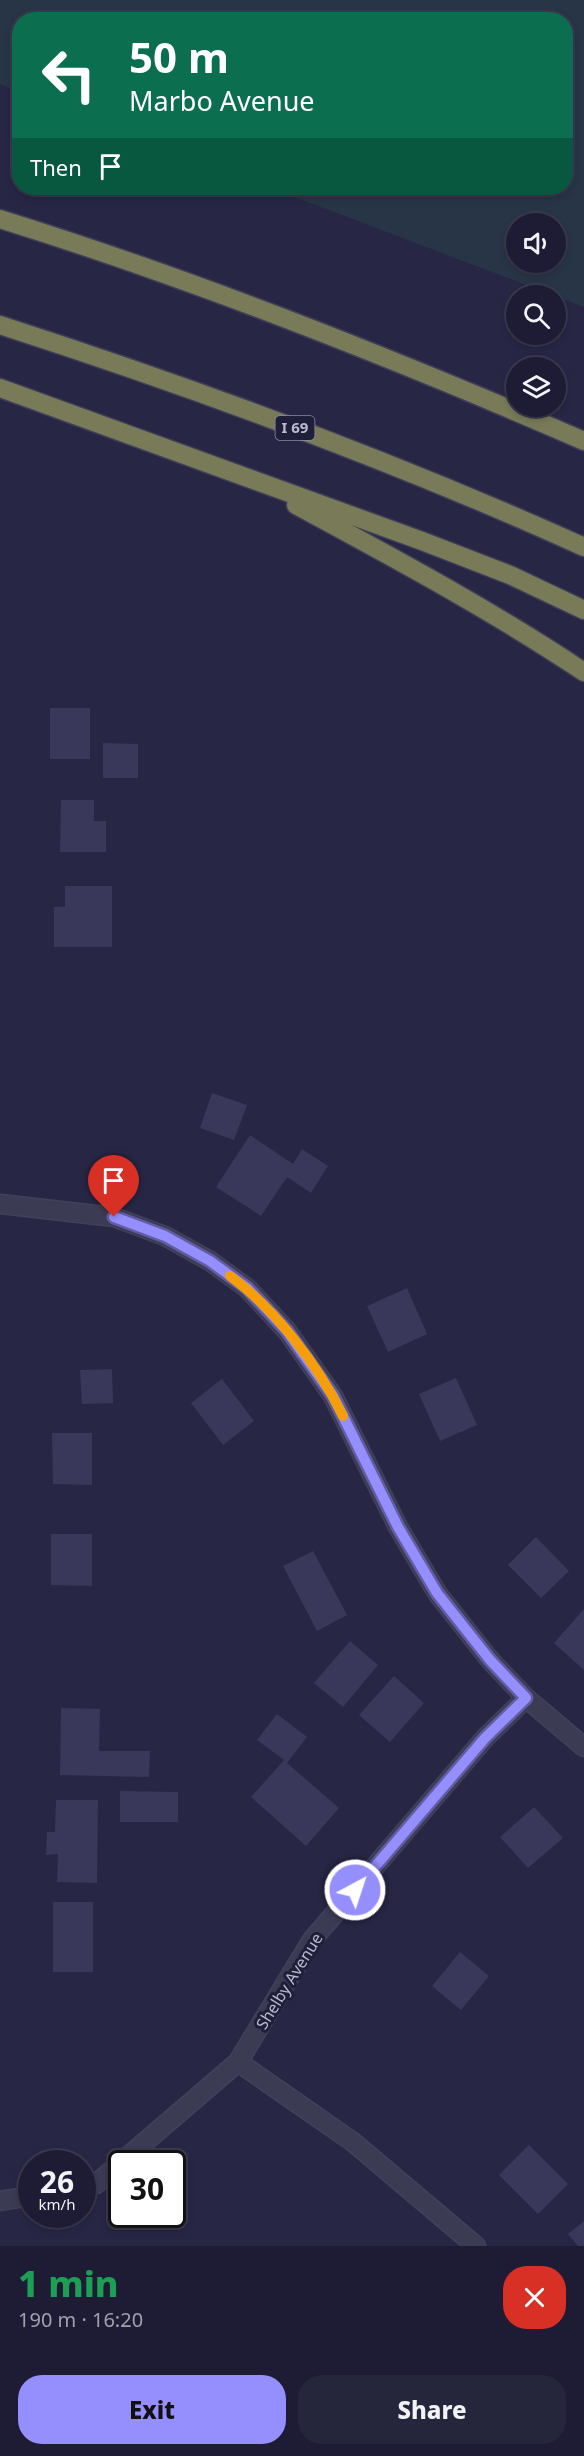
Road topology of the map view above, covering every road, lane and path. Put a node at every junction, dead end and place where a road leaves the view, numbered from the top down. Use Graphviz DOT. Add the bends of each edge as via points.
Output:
graph roads {
  1 [pos="0,219"];
  2 [pos="0,325"];
  3 [pos="0,388"];
  4 [pos="584,441"];
  5 [pos="242,476"];
  6 [pos="584,548"];
  7 [pos="584,610"];
  8 [pos="584,672"];
  9 [pos="0,1204"];
  10 [pos="526,1698"];
  11 [pos="584,1747"];
  12 [pos="238,2062"];
  13 [pos="96,2184"];
  14 [pos="18,2198"];
  15 [pos="0,2201"];
  16 [pos="476,2246"];
  1 -- 4 [label="highway" via="234,299"];
  2 -- 6 [label="highway, I 69" via="202,393 374,458"];
  3 -- 5 [label="highway"];
  5 -- 7 [label="highway" via="510,575"];
  5 -- 8 [label="highway" via="426,575"];
  9 -- 10 [label="street" via="114,1217 165,1236 247,1288 287,1331 333,1396 398,1527 437,1593"];
  10 -- 11 [label="street"];
  10 -- 12 [label="street, Shelby Avenue" via="485,1738 312,1940"];
  12 -- 13 [label="street, Shelby Avenue"];
  12 -- 16 [label="street" via="353,2142"];
  14 -- 15 [label="street"];
}
